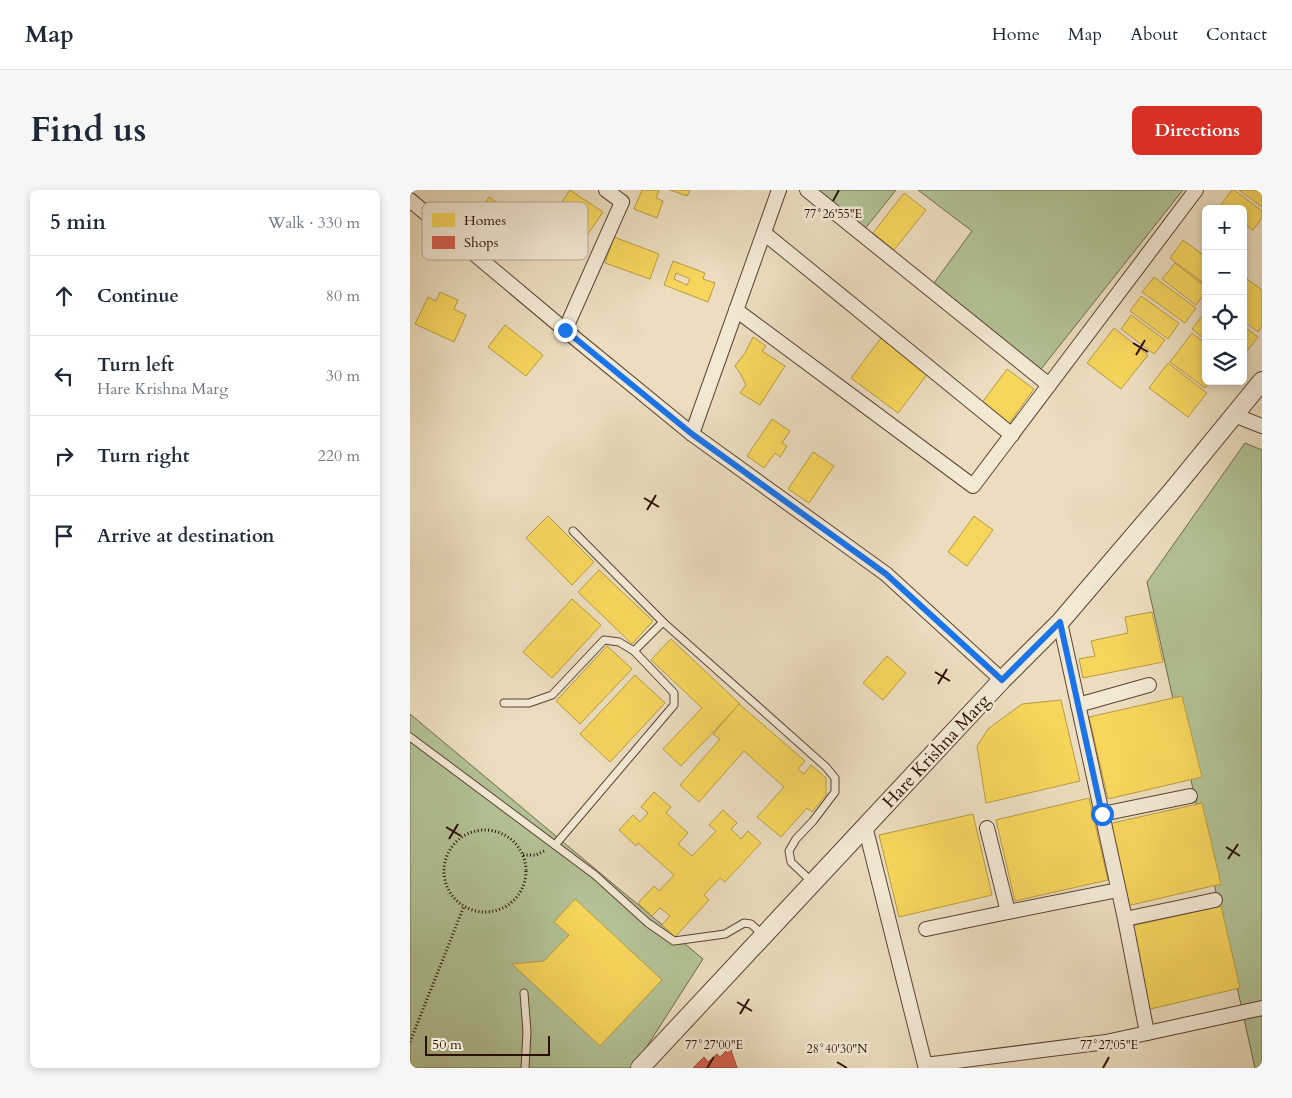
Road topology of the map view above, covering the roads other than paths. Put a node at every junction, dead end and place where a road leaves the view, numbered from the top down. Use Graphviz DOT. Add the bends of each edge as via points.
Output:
graph roads {
  1 [pos="606,190"];
  2 [pos="779,190"];
  3 [pos="807,190"];
  4 [pos="1196,190"];
  5 [pos="624,196"];
  6 [pos="410,200"];
  7 [pos="422,210"];
  8 [pos="764,233"];
  9 [pos="482,260"];
  10 [pos="736,310"];
  11 [pos="565,330"];
  12 [pos="1262,381"];
  13 [pos="1049,385"];
  14 [pos="1234,415"];
  15 [pos="1262,426"];
  16 [pos="692,434"];
  17 [pos="1012,435"];
  18 [pos="573,531"];
  19 [pos="663,622"];
  20 [pos="1060,622"];
  21 [pos="634,651"];
  22 [pos="1002,680"];
  23 [pos="1149,685"];
  24 [pos="504,703"];
  25 [pos="1078,705"];
  26 [pos="410,737"];
  27 [pos="1190,796"];
  28 [pos="1102,814"];
  29 [pos="865,826"];
  30 [pos="987,828"];
  31 [pos="555,845"];
  32 [pos="812,882"];
  33 [pos="1118,890"];
  34 [pos="1215,900"];
  35 [pos="1008,912"];
  36 [pos="1125,919"];
  37 [pos="926,929"];
  38 [pos="763,936"];
  39 [pos="524,993"];
  40 [pos="1262,1008"];
  41 [pos="1147,1033"];
  42 [pos="525,1068"];
  43 [pos="640,1068"];
  1 -- 5 [label="street"];
  2 -- 8 [label="street"];
  3 -- 13 [label="street"];
  4 -- 13 [label="street"];
  5 -- 11 [label="street"];
  6 -- 7 [label="street"];
  8 -- 10 [label="street"];
  8 -- 17 [label="street"];
  9 -- 11 [label="street"];
  10 -- 16 [label="street"];
  10 -- 17 [label="street" via="973,486"];
  11 -- 16 [label="street"];
  12 -- 14 [label="street, Hare Krishna Marg"];
  13 -- 17 [label="street"];
  14 -- 15 [label="street"];
  14 -- 20 [label="street, Hare Krishna Marg"];
  16 -- 22 [label="street" via="886,574"];
  18 -- 19 [label="lane"];
  19 -- 21 [label="lane"];
  19 -- 32 [label="lane" via="835,778 835,792 789,850 792,862"];
  20 -- 22 [label="street, Hare Krishna Marg"];
  20 -- 25 [label="street"];
  21 -- 24 [label="lane" via="619,642 604,640 552,695 530,703"];
  21 -- 31 [label="lane" via="674,693 674,705"];
  22 -- 29 [label="street, Hare Krishna Marg"];
  23 -- 25 [label="street"];
  25 -- 28 [label="street"];
  26 -- 31 [label="lane"];
  27 -- 28 [label="street"];
  28 -- 33 [label="street"];
  29 -- 32 [label="street, Hare Krishna Marg"];
  29 -- 41 [label="street" via="925,1065 1106,1042"];
  30 -- 35 [label="street"];
  31 -- 38 [label="lane" via="674,941 725,934 744,923 751,924"];
  32 -- 38 [label="street, Hare Krishna Marg"];
  33 -- 35 [label="street"];
  33 -- 36 [label="street"];
  34 -- 36 [label="street"];
  35 -- 37 [label="street"];
  36 -- 41 [label="street"];
  38 -- 43 [label="street, Hare Krishna Marg"];
  39 -- 42 [label="lane"];
  40 -- 41 [label="street"];
}
